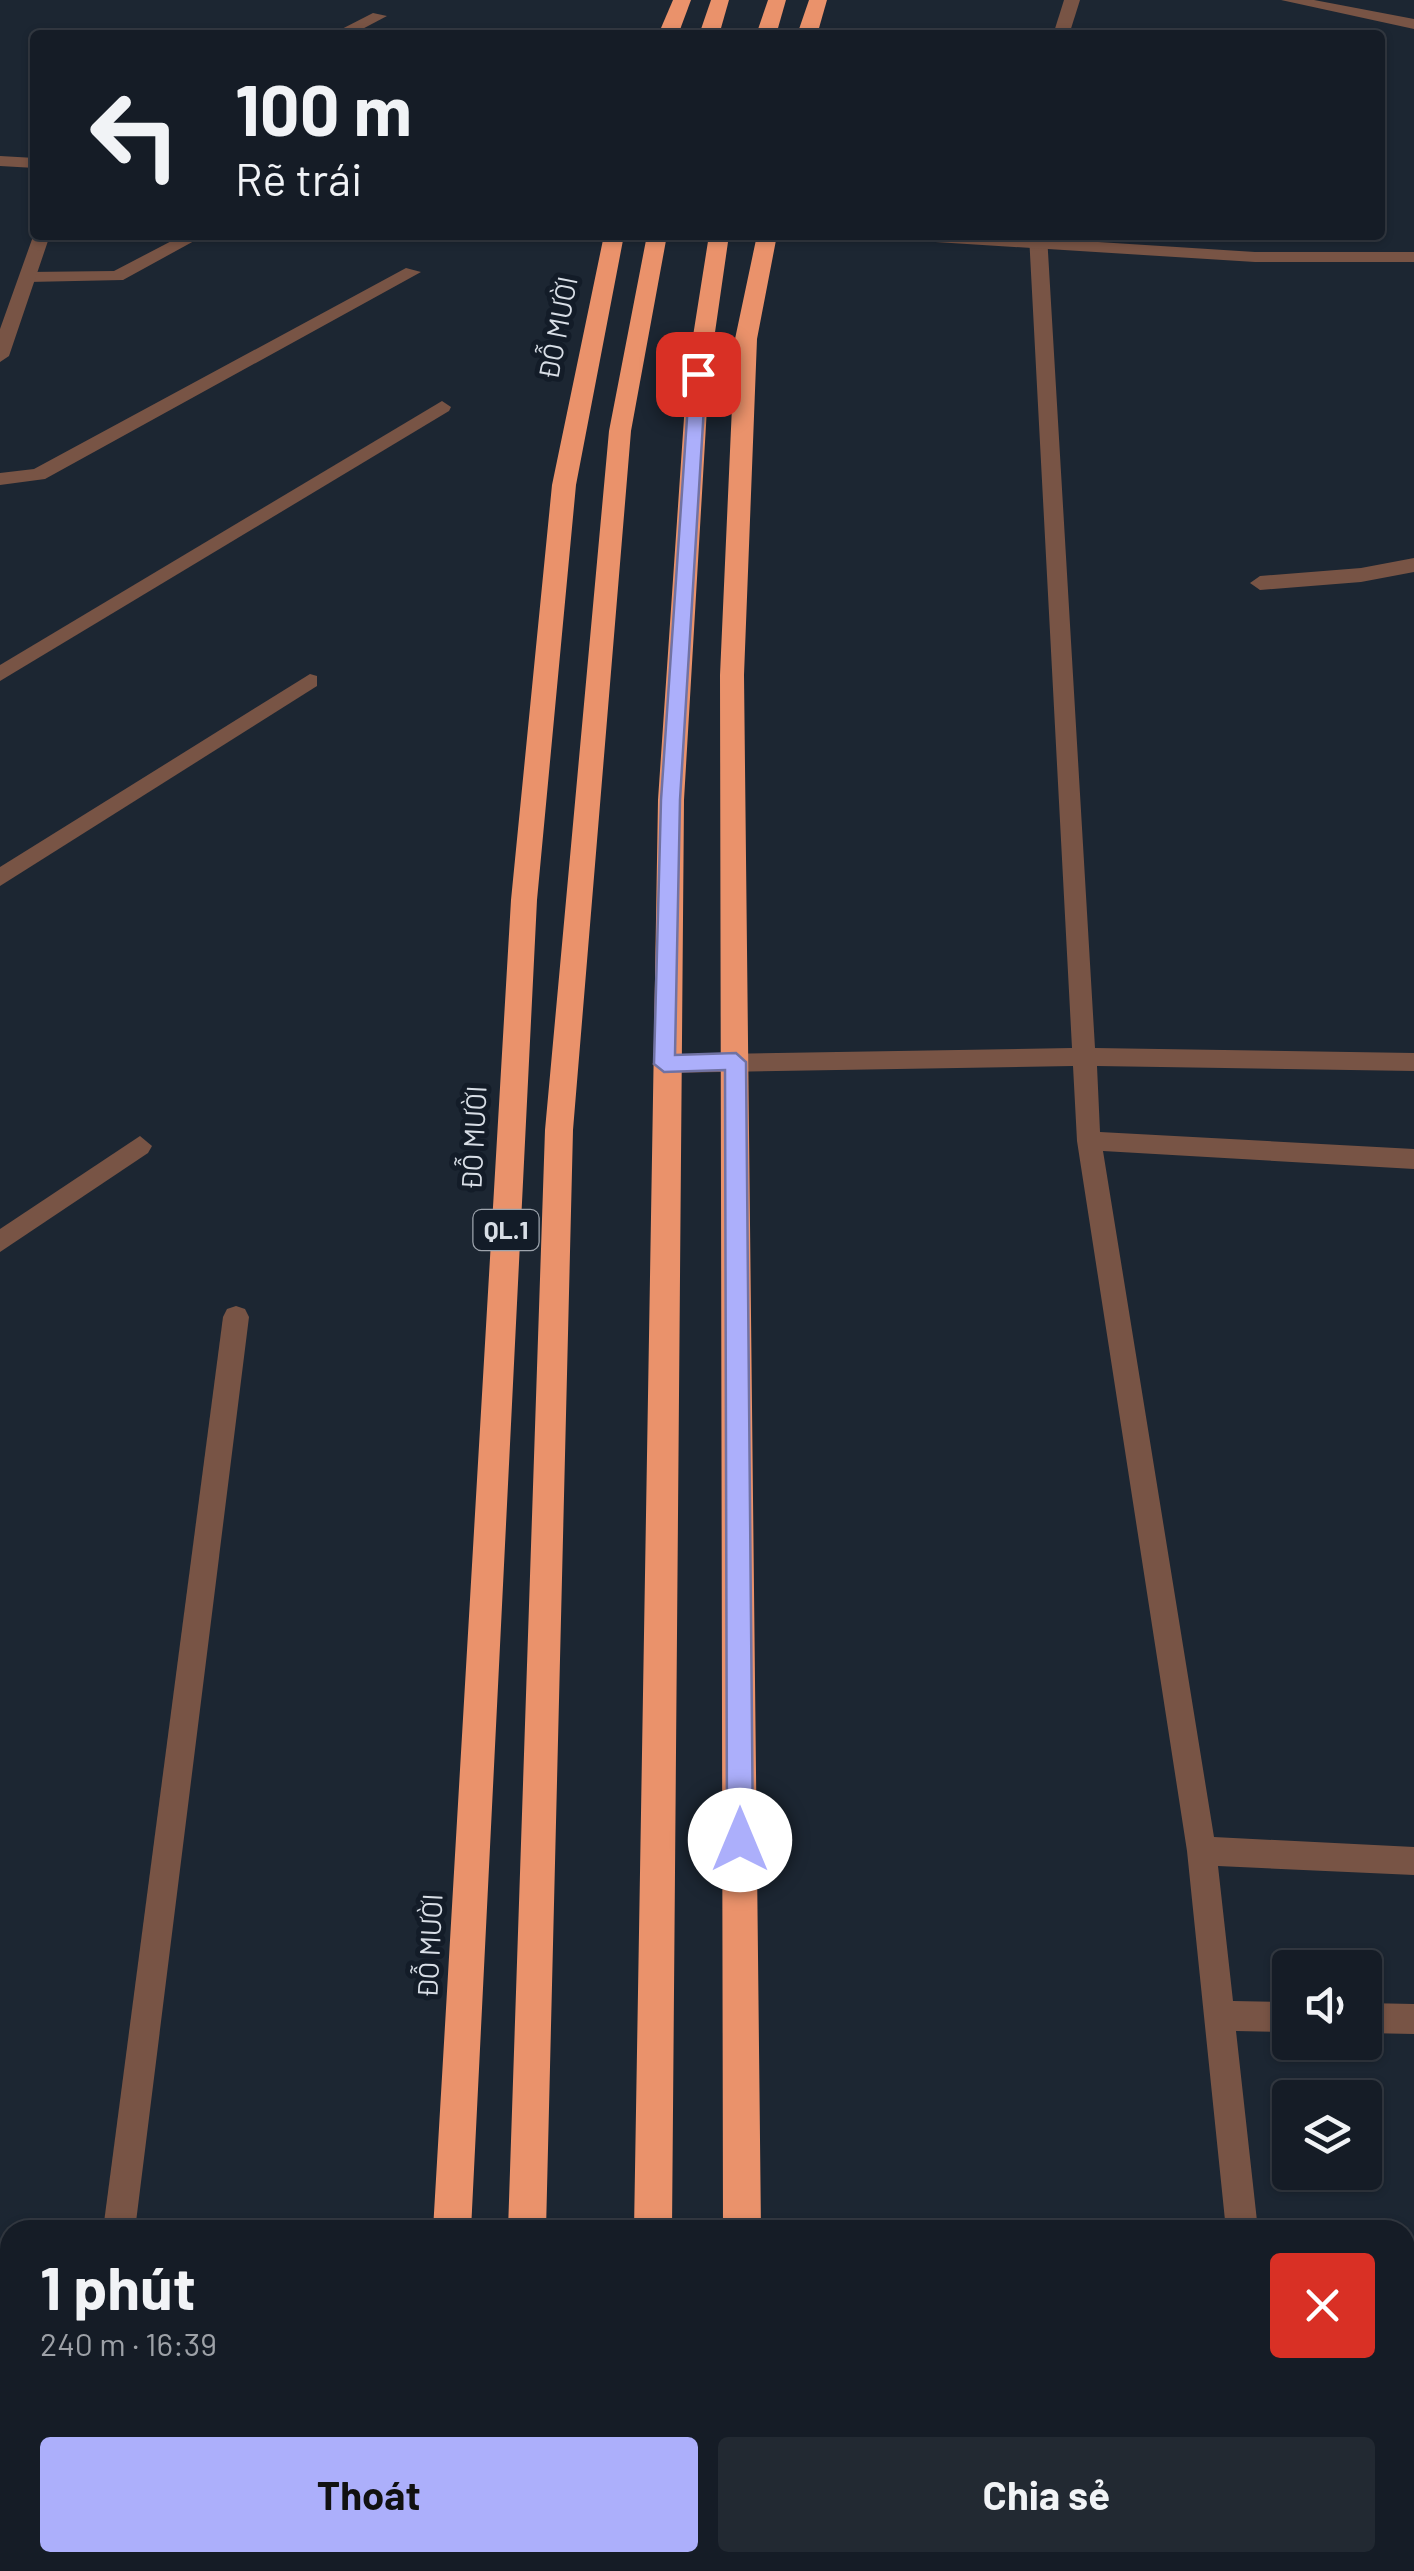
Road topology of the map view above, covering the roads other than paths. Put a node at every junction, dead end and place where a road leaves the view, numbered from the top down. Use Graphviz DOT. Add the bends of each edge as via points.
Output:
graph roads {
  1 [pos="682,0"];
  2 [pos="720,0"];
  3 [pos="777,0"];
  4 [pos="818,0"];
  5 [pos="1072,0"];
  6 [pos="1289,0"];
  7 [pos="378,16"];
  8 [pos="1414,24"];
  9 [pos="349,30"];
  10 [pos="670,30"];
  11 [pos="711,30"];
  12 [pos="768,30"];
  13 [pos="809,30"];
  14 [pos="1062,30"];
  15 [pos="0,161"];
  16 [pos="30,163"];
  17 [pos="40,240"];
  18 [pos="186,240"];
  19 [pos="613,240"];
  20 [pos="657,240"];
  21 [pos="718,240"];
  22 [pos="766,240"];
  23 [pos="1037,240"];
  24 [pos="1062,240"];
  25 [pos="1414,257"];
  26 [pos="412,272"];
  27 [pos="28,277"];
  28 [pos="5,330"];
  29 [pos="0,356"];
  30 [pos="442,406"];
  31 [pos="0,479"];
  32 [pos="1414,565"];
  33 [pos="1260,583"];
  34 [pos="0,674"];
  35 [pos="310,682"];
  36 [pos="0,878"];
  37 [pos="1082,1057"];
  38 [pos="736,1062"];
  39 [pos="1414,1062"];
  40 [pos="664,1064"];
  41 [pos="1089,1141"];
  42 [pos="140,1146"];
  43 [pos="1414,1159"];
  44 [pos="0,1242"];
  45 [pos="236,1316"];
  46 [pos="1202,1851"];
  47 [pos="1414,1861"];
  48 [pos="1220,2016"];
  49 [pos="1272,2017"];
  50 [pos="1382,2018"];
  51 [pos="1414,2019"];
  52 [pos="120,2220"];
  53 [pos="453,2220"];
  54 [pos="528,2220"];
  55 [pos="653,2220"];
  56 [pos="742,2220"];
  57 [pos="1241,2220"];
  1 -- 10 [label="highway"];
  2 -- 11 [label="highway"];
  3 -- 12 [label="highway"];
  4 -- 13 [label="highway"];
  5 -- 14 [label="street"];
  6 -- 8 [label="street"];
  7 -- 9 [label="street"];
  15 -- 16 [label="street"];
  17 -- 27 [label="street"];
  18 -- 27 [label="street" via="118,276"];
  19 -- 53 [label="highway, ĐỖ MƯỜI / QL.1" via="564,484 524,900"];
  20 -- 54 [label="highway, QL.1" via="620,431 559,1130"];
  21 -- 40 [label="highway" via="698,374 684,557"];
  22 -- 38 [label="highway" via="746,339 738,442 732,674"];
  23 -- 37 [label="street"];
  24 -- 25 [label="street" via="1271,257"];
  26 -- 31 [label="street" via="38,475"];
  27 -- 28 [label="street"];
  28 -- 29 [label="street"];
  30 -- 34 [label="street"];
  32 -- 33 [label="street"];
  35 -- 36 [label="street"];
  37 -- 38 [label="street"];
  37 -- 39 [label="street"];
  37 -- 41 [label="street"];
  38 -- 40 [label="street"];
  38 -- 56 [label="highway"];
  40 -- 55 [label="highway"];
  41 -- 43 [label="street"];
  41 -- 46 [label="street"];
  42 -- 44 [label="street"];
  45 -- 52 [label="street"];
  46 -- 47 [label="street"];
  46 -- 48 [label="street"];
  48 -- 49 [label="street"];
  48 -- 57 [label="street"];
  50 -- 51 [label="street"];
}
